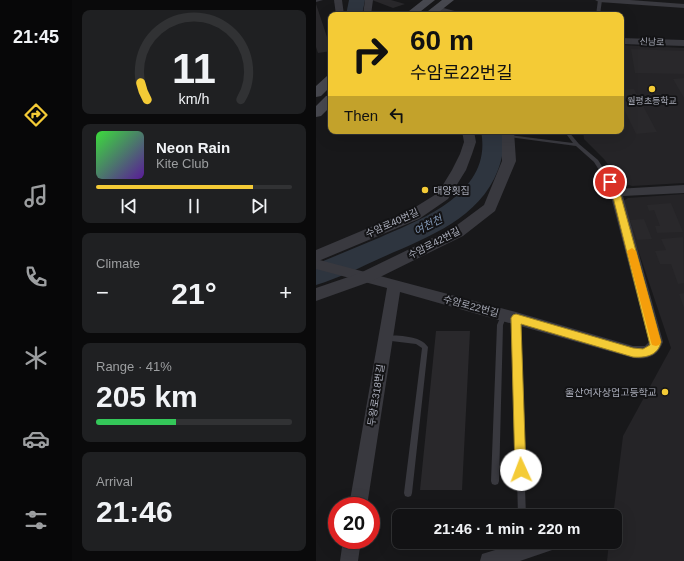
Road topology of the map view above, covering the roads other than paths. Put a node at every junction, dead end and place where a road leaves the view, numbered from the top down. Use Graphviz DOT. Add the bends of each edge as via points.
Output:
graph roads {
  1 [pos="338,0"];
  2 [pos="369,0"];
  3 [pos="449,0"];
  4 [pos="599,0"];
  5 [pos="684,6"];
  6 [pos="431,8"];
  7 [pos="340,12"];
  8 [pos="367,12"];
  9 [pos="418,12"];
  10 [pos="447,12"];
  11 [pos="598,12"];
  12 [pos="624,41"];
  13 [pos="684,43"];
  14 [pos="328,81"];
  15 [pos="317,90"];
  16 [pos="328,102"];
  17 [pos="316,113"];
  18 [pos="469,134"];
  19 [pos="508,134"];
  20 [pos="568,134"];
  21 [pos="577,145"];
  22 [pos="684,189"];
  23 [pos="616,193"];
  24 [pos="316,256"];
  25 [pos="316,264"];
  26 [pos="366,277"];
  27 [pos="394,284"];
  28 [pos="316,295"];
  29 [pos="510,317"];
  30 [pos="385,338"];
  31 [pos="495,481"];
  32 [pos="408,493"];
  33 [pos="359,497"];
  34 [pos="522,509"];
  35 [pos="351,549"];
  36 [pos="516,549"];
  37 [pos="349,561"];
  38 [pos="489,561"];
  1 -- 7 [label="street"];
  2 -- 8 [label="street"];
  3 -- 6 [label="main road"];
  4 -- 5 [label="street"];
  4 -- 11 [label="lane"];
  6 -- 9 [label="main road"];
  6 -- 10 [label="street"];
  12 -- 13 [label="street, 신남로"];
  14 -- 15 [label="main road"];
  16 -- 17 [label="main road"];
  18 -- 24 [label="street, 수암로40번길" via="470,142 466,154 443,196 414,215"];
  19 -- 21 [label="lane"];
  19 -- 26 [label="street, 수암로42번길" via="509,161 490,208 458,232"];
  20 -- 21 [label="lane"];
  21 -- 23 [label="lane" via="596,161"];
  22 -- 23 [label="street"];
  23 -- 29 [label="street, 수암로22번길" via="656,342 655,347 649,352 633,352"];
  25 -- 26 [label="street, 수암로22번길"];
  26 -- 27 [label="street, 수암로22번길"];
  26 -- 28 [label="street, 수암로42번길"];
  27 -- 29 [label="street, 수암로22번길"];
  27 -- 30 [label="street, 두왕로318번길"];
  29 -- 31 [label="lane" via="500,325"];
  29 -- 34 [label="lane"];
  30 -- 32 [label="lane" via="417,341 425,347"];
  30 -- 33 [label="street, 두왕로318번길"];
  35 -- 37 [label="street"];
  36 -- 38 [label="street"];
}
